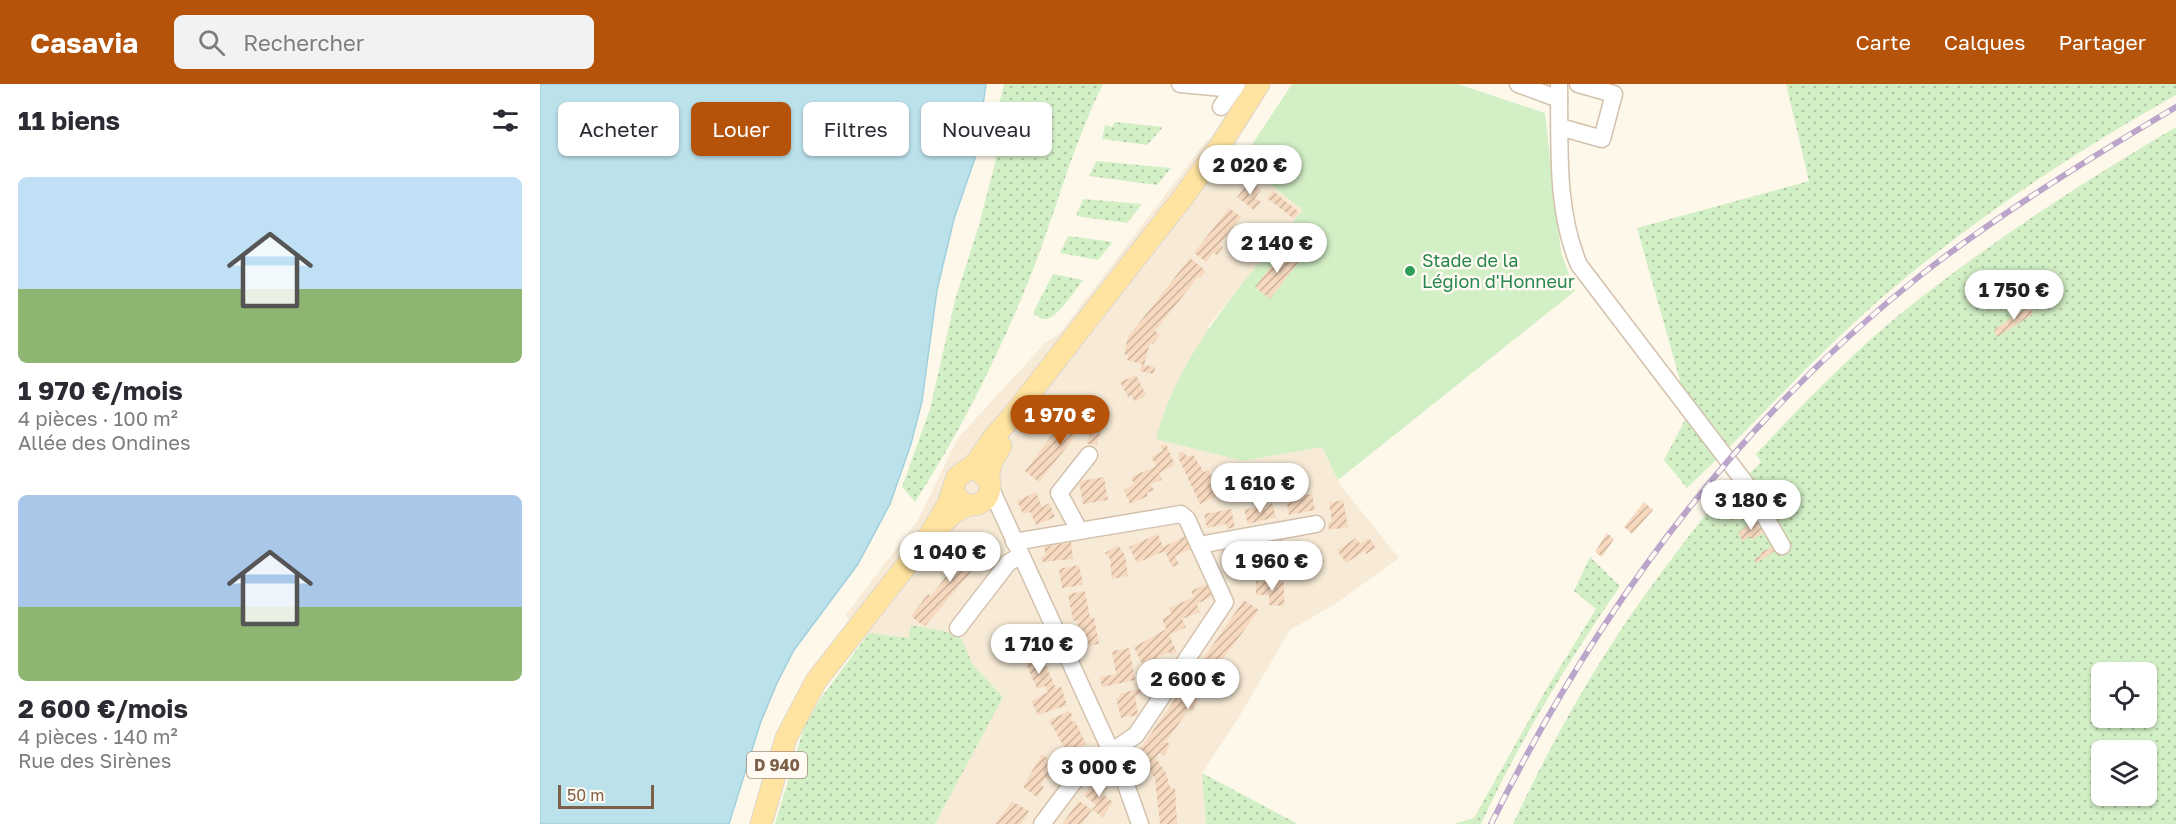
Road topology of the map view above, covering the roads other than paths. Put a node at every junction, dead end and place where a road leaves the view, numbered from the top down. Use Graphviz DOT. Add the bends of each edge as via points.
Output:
graph roads {
  1 [pos="1180,84"];
  2 [pos="1260,84"];
  3 [pos="1274,84"];
  4 [pos="1518,84"];
  5 [pos="1578,84"];
  6 [pos="1235,86"];
  7 [pos="1559,91"];
  8 [pos="1221,107"];
  9 [pos="1560,127"];
  10 [pos="1089,455"];
  11 [pos="968,470"];
  12 [pos="954,487"];
  13 [pos="981,494"];
  14 [pos="1316,524"];
  15 [pos="1079,530"];
  16 [pos="927,539"];
  17 [pos="1198,545"];
  18 [pos="1782,546"];
  19 [pos="1017,549"];
  20 [pos="958,628"];
  21 [pos="1112,752"];
  22 [pos="761,824"];
  23 [pos="1042,824"];
  24 [pos="1140,824"];
  1 -- 6 [label="street"];
  2 -- 11 [label="main road" via="1184,196"];
  3 -- 13 [label="main road" via="1210,178 996,454"];
  4 -- 7 [label="street"];
  5 -- 9 [label="street" via="1614,94 1602,139"];
  6 -- 8 [label="street"];
  7 -- 9 [label="street"];
  9 -- 18 [label="street" via="1565,215 1579,265 1750,490"];
  10 -- 15 [label="street" via="1059,493"];
  11 -- 12 [label="main road" via="957,477"];
  11 -- 13 [label="main road" via="979,470"];
  12 -- 13 [label="main road" via="957,498"];
  12 -- 16 [label="main road, D 940"];
  13 -- 16 [label="main road, D 940" via="952,514"];
  13 -- 19 [label="street" via="1004,521"];
  14 -- 17 [label="street"];
  15 -- 17 [label="street" via="1177,513 1187,519"];
  15 -- 19 [label="street"];
  16 -- 22 [label="main road, D 940" via="805,699 783,747"];
  17 -- 21 [label="street" via="1225,602 1136,735"];
  19 -- 20 [label="street"];
  19 -- 21 [label="street"];
  21 -- 23 [label="street" via="1081,772"];
  21 -- 24 [label="street"];
}
